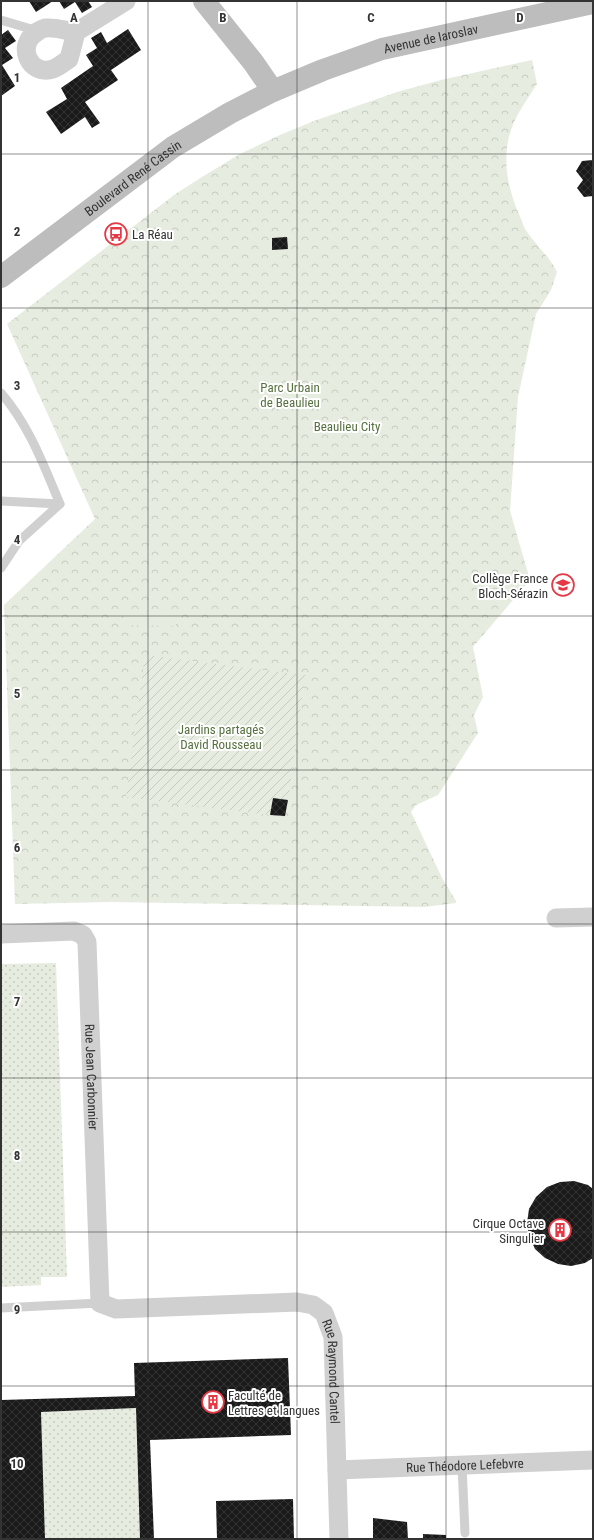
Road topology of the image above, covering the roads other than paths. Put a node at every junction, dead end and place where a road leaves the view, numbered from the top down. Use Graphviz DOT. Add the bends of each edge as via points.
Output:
graph roads {
  1 [pos="126,1"];
  2 [pos="204,1"];
  3 [pos="593,3"];
  4 [pos="1,20"];
  5 [pos="38,31"];
  6 [pos="76,32"];
  7 [pos="273,91"];
  8 [pos="1,277"];
  9 [pos="1,393"];
  10 [pos="1,501"];
  11 [pos="60,504"];
  12 [pos="1,568"];
  13 [pos="593,917"];
  14 [pos="556,918"];
  15 [pos="1,934"];
  16 [pos="100,1304"];
  17 [pos="1,1308"];
  18 [pos="593,1460"];
  19 [pos="462,1465"];
  20 [pos="337,1470"];
  21 [pos="465,1533"];
  22 [pos="339,1539"];
  1 -- 6 [label="street"];
  2 -- 7 [label="street"];
  3 -- 7 [label="street, Avenue de Iaroslav" via="382,49"];
  4 -- 5 [label="lane"];
  5 -- 6 [label="street" via="45,27"];
  5 -- 6 [label="street" via="31,36 26,46 34,66 42,71 54,69 69,59"];
  7 -- 8 [label="street, Boulevard René Cassin" via="173,147"];
  9 -- 11 [label="lane" via="10,403 37,449"];
  10 -- 11 [label="lane"];
  11 -- 12 [label="lane" via="19,541"];
  13 -- 14 [label="street"];
  15 -- 16 [label="street, Rue Jean Carbonnier" via="74,931 83,935 88,942"];
  16 -- 17 [label="lane"];
  16 -- 20 [label="street, Rue Raymond Cantel" via="116,1309 290,1302 313,1305 324,1313 333,1337"];
  18 -- 19 [label="street, Rue Théodore Lefebvre"];
  19 -- 20 [label="street, Rue Théodore Lefebvre"];
  19 -- 21 [label="lane"];
  20 -- 22 [label="street, Rue Raymond Cantel"];
}
